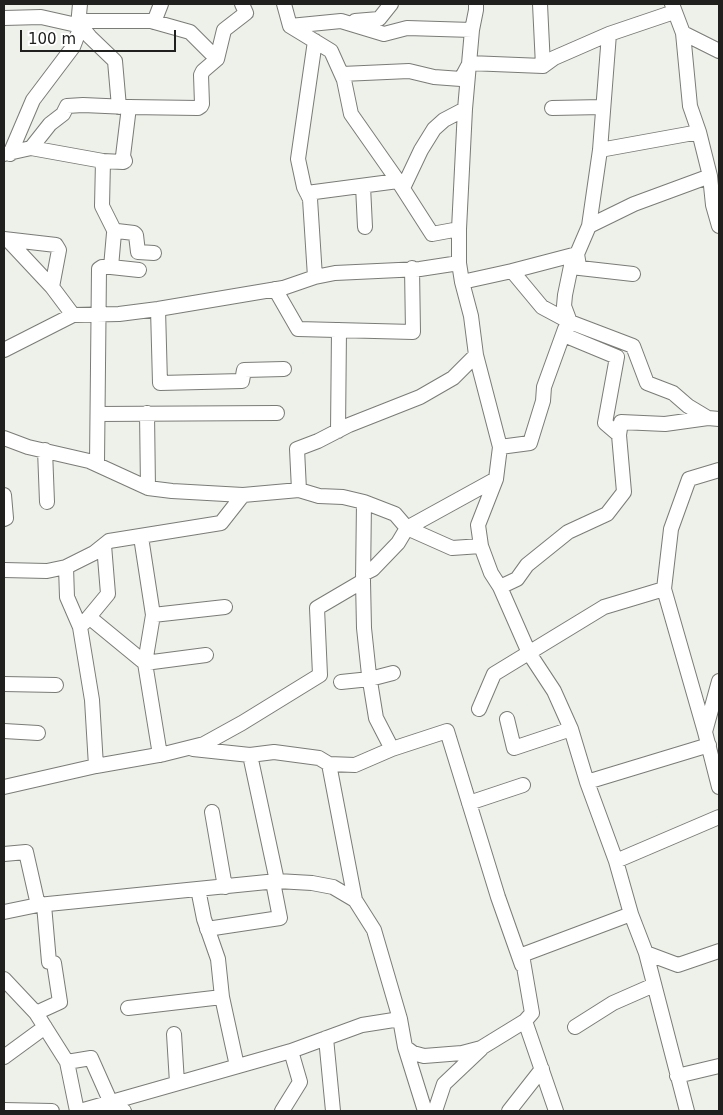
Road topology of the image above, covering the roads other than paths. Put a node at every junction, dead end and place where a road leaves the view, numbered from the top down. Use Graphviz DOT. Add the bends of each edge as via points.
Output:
graph roads {
  1 [pos="80,4"];
  2 [pos="161,4"];
  3 [pos="242,4"];
  4 [pos="284,4"];
  5 [pos="391,4"];
  6 [pos="476,4"];
  7 [pos="540,4"];
  8 [pos="673,8"];
  9 [pos="42,10"];
  10 [pos="4,18"];
  11 [pos="154,22"];
  12 [pos="345,22"];
  13 [pos="79,24"];
  14 [pos="290,26"];
  15 [pos="472,30"];
  16 [pos="683,33"];
  17 [pos="609,34"];
  18 [pos="315,41"];
  19 [pos="719,51"];
  20 [pos="217,59"];
  21 [pos="469,63"];
  22 [pos="543,66"];
  23 [pos="342,74"];
  24 [pos="124,107"];
  25 [pos="603,107"];
  26 [pos="552,108"];
  27 [pos="465,109"];
  28 [pos="699,132"];
  29 [pos="31,148"];
  30 [pos="600,150"];
  31 [pos="7,154"];
  32 [pos="103,161"];
  33 [pos="710,176"];
  34 [pos="400,185"];
  35 [pos="363,186"];
  36 [pos="306,193"];
  37 [pos="589,226"];
  38 [pos="719,226"];
  39 [pos="366,228"];
  40 [pos="459,230"];
  41 [pos="115,232"];
  42 [pos="6,240"];
  43 [pos="154,253"];
  44 [pos="574,260"];
  45 [pos="459,263"];
  46 [pos="111,267"];
  47 [pos="412,268"];
  48 [pos="139,270"];
  49 [pos="512,272"];
  50 [pos="633,274"];
  51 [pos="315,277"];
  52 [pos="462,282"];
  53 [pos="52,287"];
  54 [pos="275,290"];
  55 [pos="158,309"];
  56 [pos="100,314"];
  57 [pos="73,315"];
  58 [pos="570,322"];
  59 [pos="339,330"];
  60 [pos="564,335"];
  61 [pos="4,350"];
  62 [pos="476,355"];
  63 [pos="284,369"];
  64 [pos="277,413"];
  65 [pos="98,414"];
  66 [pos="147,414"];
  67 [pos="713,418"];
  68 [pos="338,430"];
  69 [pos="619,435"];
  70 [pos="4,438"];
  71 [pos="500,447"];
  72 [pos="45,450"];
  73 [pos="97,463"];
  74 [pos="719,470"];
  75 [pos="496,479"];
  76 [pos="148,488"];
  77 [pos="299,490"];
  78 [pos="243,495"];
  79 [pos="4,496"];
  80 [pos="47,502"];
  81 [pos="364,502"];
  82 [pos="4,519"];
  83 [pos="407,528"];
  84 [pos="141,537"];
  85 [pos="104,545"];
  86 [pos="481,546"];
  87 [pos="66,567"];
  88 [pos="4,570"];
  89 [pos="363,577"];
  90 [pos="500,587"];
  91 [pos="664,589"];
  92 [pos="225,607"];
  93 [pos="153,615"];
  94 [pos="84,622"];
  95 [pos="529,653"];
  96 [pos="206,655"];
  97 [pos="145,663"];
  98 [pos="393,672"];
  99 [pos="370,679"];
  100 [pos="719,680"];
  101 [pos="341,682"];
  102 [pos="4,684"];
  103 [pos="56,685"];
  104 [pos="478,709"];
  105 [pos="507,719"];
  106 [pos="571,729"];
  107 [pos="4,731"];
  108 [pos="38,734"];
  109 [pos="707,739"];
  110 [pos="186,749"];
  111 [pos="392,749"];
  112 [pos="160,755"];
  113 [pos="250,755"];
  114 [pos="329,764"];
  115 [pos="96,766"];
  116 [pos="587,782"];
  117 [pos="523,785"];
  118 [pos="4,787"];
  119 [pos="719,787"];
  120 [pos="469,803"];
  121 [pos="212,812"];
  122 [pos="719,817"];
  123 [pos="4,854"];
  124 [pos="616,861"];
  125 [pos="275,882"];
  126 [pos="225,887"];
  127 [pos="198,890"];
  128 [pos="355,900"];
  129 [pos="41,905"];
  130 [pos="4,912"];
  131 [pos="631,914"];
  132 [pos="207,929"];
  133 [pos="719,951"];
  134 [pos="646,953"];
  135 [pos="524,971"];
  136 [pos="4,979"];
  137 [pos="654,985"];
  138 [pos="222,997"];
  139 [pos="128,1008"];
  140 [pos="36,1013"];
  141 [pos="400,1019"];
  142 [pos="525,1021"];
  143 [pos="45,1027"];
  144 [pos="575,1027"];
  145 [pos="174,1034"];
  146 [pos="326,1038"];
  147 [pos="405,1047"];
  148 [pos="481,1048"];
  149 [pos="290,1051"];
  150 [pos="4,1057"];
  151 [pos="67,1062"];
  152 [pos="237,1066"];
  153 [pos="719,1066"];
  154 [pos="542,1069"];
  155 [pos="677,1076"];
  156 [pos="177,1084"];
  157 [pos="111,1103"];
  158 [pos="4,1110"];
  159 [pos="52,1111"];
  160 [pos="78,1111"];
  161 [pos="124,1111"];
  162 [pos="282,1111"];
  163 [pos="333,1111"];
  164 [pos="425,1111"];
  165 [pos="434,1111"];
  166 [pos="509,1111"];
  167 [pos="556,1111"];
  168 [pos="687,1111"];
  1 -- 13 [label="street"];
  2 -- 11 [label="street"];
  3 -- 20 [label="street" via="246,13 224,30"];
  4 -- 14 [label="street"];
  5 -- 12 [label="street" via="379,19"];
  6 -- 15 [label="street"];
  7 -- 22 [label="street"];
  8 -- 16 [label="street"];
  8 -- 17 [label="street"];
  9 -- 10 [label="street"];
  9 -- 13 [label="street"];
  11 -- 13 [label="street"];
  11 -- 20 [label="street" via="190,32"];
  12 -- 14 [label="street"];
  12 -- 15 [label="street" via="384,34 406,28"];
  13 -- 24 [label="street" via="115,61"];
  13 -- 31 [label="street" via="73,47 33,100"];
  14 -- 18 [label="street"];
  15 -- 21 [label="street"];
  16 -- 19 [label="street"];
  16 -- 28 [label="street" via="690,106"];
  17 -- 22 [label="street"];
  17 -- 25 [label="street"];
  18 -- 23 [label="street" via="331,51"];
  18 -- 36 [label="street" via="298,160"];
  20 -- 24 [label="street" via="201,75 202,104 198,108"];
  21 -- 22 [label="street"];
  21 -- 23 [label="street" via="461,79 409,71"];
  21 -- 27 [label="street"];
  23 -- 34 [label="street" via="351,114"];
  24 -- 29 [label="street" via="67,106"];
  24 -- 32 [label="street" via="125,161"];
  25 -- 26 [label="street"];
  25 -- 30 [label="street"];
  27 -- 34 [label="street" via="434,129"];
  27 -- 40 [label="street"];
  28 -- 30 [label="street"];
  28 -- 33 [label="street"];
  29 -- 31 [label="street"];
  29 -- 32 [label="street"];
  30 -- 37 [label="street"];
  32 -- 41 [label="street" via="102,206"];
  33 -- 37 [label="street" via="634,204"];
  33 -- 38 [label="street"];
  34 -- 35 [label="street"];
  34 -- 40 [label="street" via="432,234"];
  35 -- 36 [label="street"];
  35 -- 39 [label="street"];
  36 -- 51 [label="street" via="310,199"];
  37 -- 44 [label="street"];
  40 -- 45 [label="street"];
  41 -- 43 [label="street" via="136,235 138,252"];
  41 -- 46 [label="street"];
  42 -- 53 [label="street"];
  42 -- 53 [label="street" via="56,244 59,250"];
  44 -- 49 [label="street"];
  44 -- 50 [label="street"];
  44 -- 58 [label="street" via="564,306"];
  45 -- 47 [label="street"];
  45 -- 52 [label="street"];
  46 -- 48 [label="street"];
  46 -- 56 [label="street" via="99,269"];
  47 -- 51 [label="street"];
  47 -- 59 [label="street" via="413,332"];
  49 -- 52 [label="street"];
  49 -- 58 [label="street" via="542,307"];
  51 -- 54 [label="street"];
  52 -- 62 [label="street"];
  53 -- 57 [label="street"];
  54 -- 55 [label="street"];
  54 -- 59 [label="street" via="298,329"];
  55 -- 56 [label="street"];
  55 -- 63 [label="street" via="160,383 242,381 244,370"];
  56 -- 57 [label="street"];
  56 -- 65 [label="street"];
  57 -- 61 [label="street"];
  58 -- 60 [label="street"];
  58 -- 67 [label="street" via="633,346 647,383"];
  59 -- 68 [label="street"];
  60 -- 69 [label="street" via="618,357 605,423"];
  60 -- 71 [label="street" via="544,387 530,443"];
  62 -- 68 [label="street" via="453,378 435,389"];
  62 -- 71 [label="street"];
  64 -- 66 [label="street"];
  65 -- 66 [label="street"];
  65 -- 73 [label="street"];
  66 -- 76 [label="street"];
  67 -- 69 [label="street" via="665,424 621,422"];
  68 -- 77 [label="street" via="297,449"];
  69 -- 90 [label="street" via="624,492 607,514 568,532 526,565 517,579"];
  70 -- 72 [label="street"];
  71 -- 75 [label="street"];
  72 -- 73 [label="street"];
  72 -- 80 [label="street"];
  73 -- 76 [label="street"];
  74 -- 91 [label="street" via="689,479 671,529"];
  75 -- 83 [label="street"];
  75 -- 86 [label="street" via="478,525"];
  76 -- 78 [label="street"];
  77 -- 78 [label="street"];
  77 -- 81 [label="street"];
  78 -- 84 [label="street" via="221,523"];
  79 -- 82 [label="street"];
  81 -- 83 [label="street" via="395,514"];
  81 -- 89 [label="street"];
  83 -- 86 [label="street" via="452,548"];
  83 -- 89 [label="street" via="398,543"];
  84 -- 85 [label="street" via="109,541"];
  84 -- 93 [label="street"];
  85 -- 87 [label="street"];
  85 -- 94 [label="street" via="108,594"];
  86 -- 90 [label="street"];
  87 -- 88 [label="street"];
  87 -- 94 [label="street" via="67,597"];
  89 -- 99 [label="street"];
  89 -- 110 [label="street" via="318,608 320,675 242,724 204,744"];
  90 -- 95 [label="street"];
  91 -- 95 [label="street" via="604,607"];
  91 -- 109 [label="street"];
  92 -- 93 [label="street"];
  93 -- 97 [label="street"];
  94 -- 97 [label="street"];
  94 -- 115 [label="street"];
  95 -- 104 [label="street" via="494,674"];
  95 -- 106 [label="street" via="554,690"];
  96 -- 97 [label="street"];
  97 -- 112 [label="street"];
  98 -- 99 [label="street"];
  99 -- 101 [label="street"];
  99 -- 111 [label="street" via="376,718"];
  100 -- 109 [label="street"];
  102 -- 103 [label="street"];
  105 -- 106 [label="street" via="514,748"];
  106 -- 116 [label="street"];
  107 -- 108 [label="street"];
  109 -- 116 [label="street"];
  109 -- 119 [label="street"];
  110 -- 112 [label="street"];
  110 -- 113 [label="street"];
  111 -- 114 [label="street" via="355,765"];
  111 -- 120 [label="street" via="447,732"];
  112 -- 115 [label="street"];
  113 -- 114 [label="street" via="274,752 319,758"];
  113 -- 125 [label="street"];
  114 -- 128 [label="street"];
  115 -- 118 [label="street"];
  116 -- 124 [label="street"];
  117 -- 120 [label="street"];
  120 -- 135 [label="street"];
  121 -- 126 [label="street"];
  122 -- 124 [label="street"];
  123 -- 129 [label="street" via="26,852"];
  124 -- 131 [label="street"];
  125 -- 126 [label="street"];
  125 -- 128 [label="street" via="333,887"];
  125 -- 132 [label="street" via="280,918"];
  126 -- 127 [label="street"];
  127 -- 129 [label="street"];
  127 -- 132 [label="street"];
  128 -- 141 [label="street" via="374,930"];
  129 -- 130 [label="street"];
  129 -- 140 [label="street" via="49,962 54,963 60,1002"];
  131 -- 134 [label="street"];
  131 -- 135 [label="street" via="522,955"];
  132 -- 138 [label="street" via="218,959"];
  133 -- 134 [label="street" via="678,965"];
  134 -- 137 [label="street"];
  135 -- 142 [label="street" via="532,1013"];
  136 -- 140 [label="street"];
  137 -- 144 [label="street" via="613,1003"];
  137 -- 155 [label="street"];
  138 -- 139 [label="street"];
  138 -- 152 [label="street"];
  140 -- 143 [label="street"];
  141 -- 146 [label="street" via="362,1025"];
  141 -- 147 [label="street"];
  142 -- 148 [label="street"];
  142 -- 154 [label="street"];
  143 -- 150 [label="street"];
  143 -- 151 [label="street"];
  145 -- 156 [label="street"];
  146 -- 149 [label="street"];
  146 -- 163 [label="street"];
  147 -- 148 [label="street" via="424,1056"];
  147 -- 164 [label="street"];
  148 -- 165 [label="street" via="444,1084"];
  149 -- 152 [label="street"];
  149 -- 162 [label="street" via="300,1082"];
  151 -- 157 [label="street" via="91,1058"];
  151 -- 160 [label="street"];
  152 -- 156 [label="street"];
  153 -- 155 [label="street"];
  154 -- 166 [label="street"];
  154 -- 167 [label="street"];
  155 -- 168 [label="street"];
  156 -- 157 [label="street"];
  157 -- 160 [label="street"];
  157 -- 161 [label="street"];
  158 -- 159 [label="street"];
}
